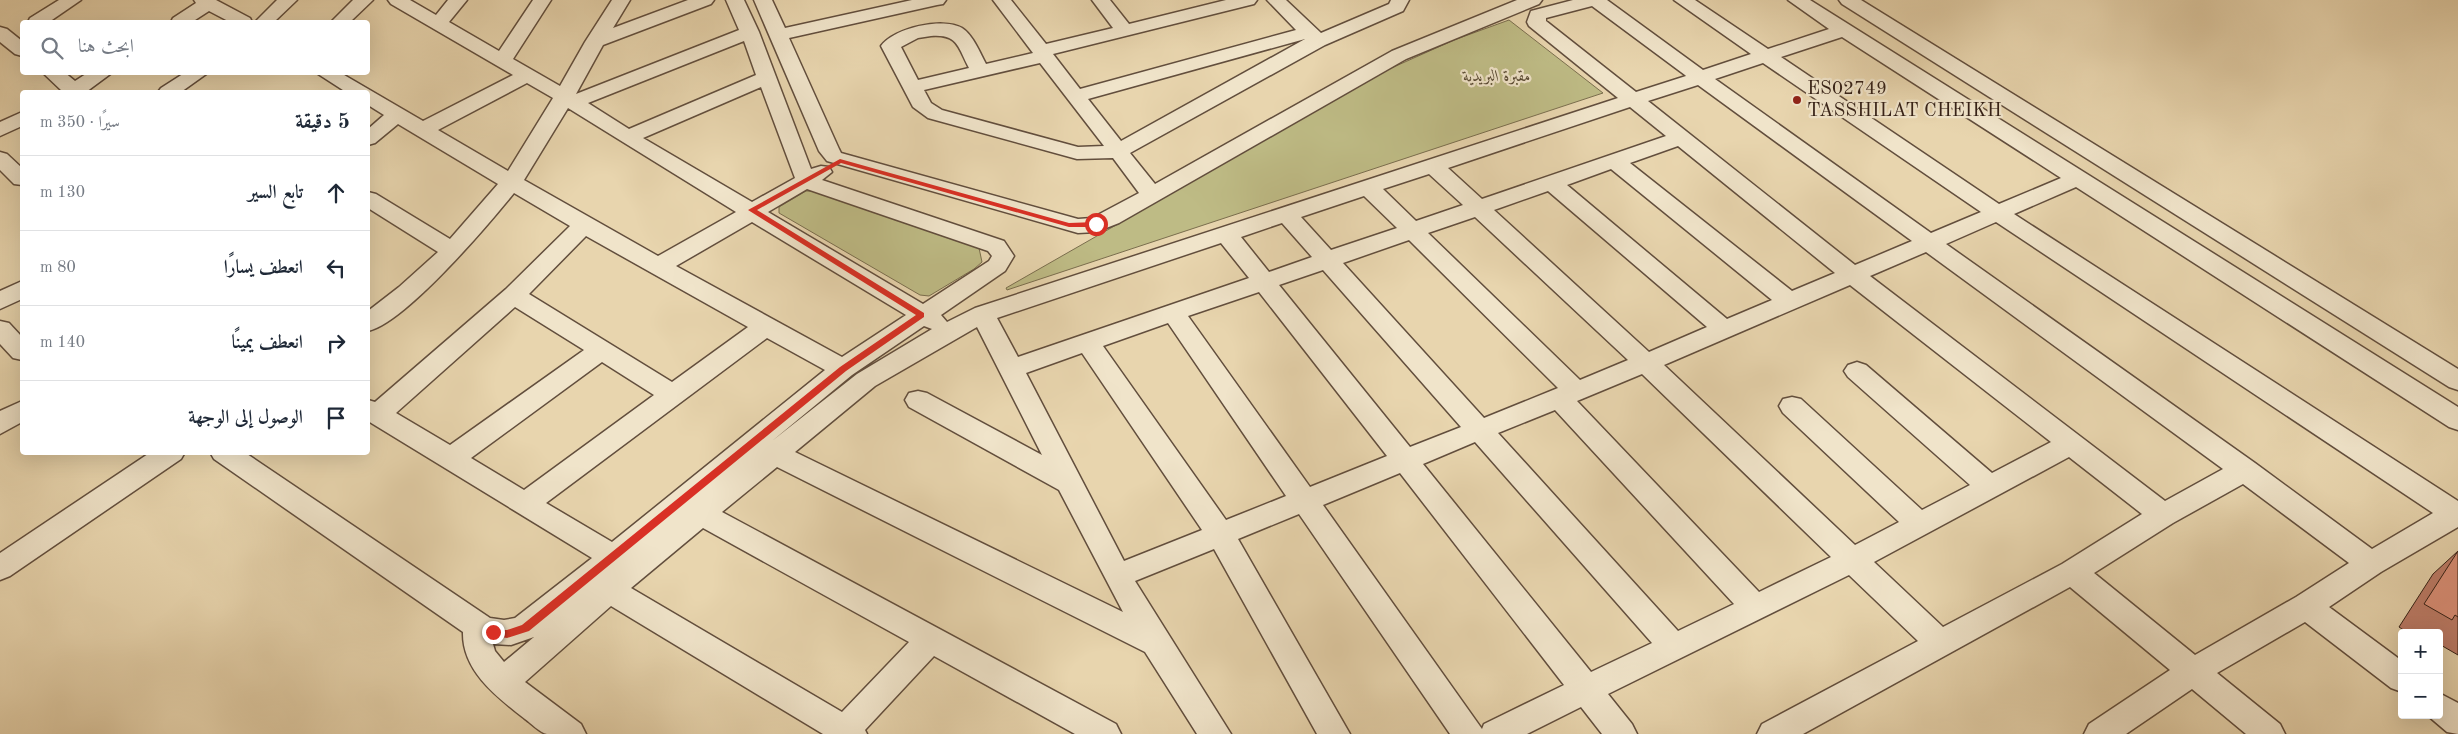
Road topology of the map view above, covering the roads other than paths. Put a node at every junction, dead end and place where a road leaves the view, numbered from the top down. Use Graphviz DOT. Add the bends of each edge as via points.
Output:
graph roads {
  1 [pos="72,0"];
  2 [pos="288,0"];
  3 [pos="364,0"];
  4 [pos="397,0"];
  5 [pos="458,0"];
  6 [pos="542,0"];
  7 [pos="622,0"];
  8 [pos="705,0"];
  9 [pos="735,0"];
  10 [pos="763,0"];
  11 [pos="937,0"];
  12 [pos="1002,0"];
  13 [pos="1101,0"];
  14 [pos="1248,0"];
  15 [pos="1276,0"];
  16 [pos="1400,0"];
  17 [pos="1595,0"];
  18 [pos="1683,0"];
  19 [pos="1797,0"];
  20 [pos="1848,0"];
  21 [pos="206,2"];
  22 [pos="1520,2"];
  23 [pos="1185,7"];
  24 [pos="40,20"];
  25 [pos="183,20"];
  26 [pos="239,20"];
  27 [pos="266,20"];
  28 [pos="342,20"];
  29 [pos="439,23"];
  30 [pos="1844,30"];
  31 [pos="1125,31"];
  32 [pos="750,32"];
  33 [pos="778,35"];
  34 [pos="1313,36"];
  35 [pos="594,42"];
  36 [pos="1044,54"];
  37 [pos="1765,56"];
  38 [pos="502,61"];
  39 [pos="980,71"];
  40 [pos="54,75"];
  41 [pos="100,75"];
  42 [pos="195,75"];
  43 [pos="527,76"];
  44 [pos="766,78"];
  45 [pos="1701,78"];
  46 [pos="328,82"];
  47 [pos="912,87"];
  48 [pos="72,90"];
  49 [pos="77,90"];
  50 [pos="171,90"];
  51 [pos="353,90"];
  52 [pos="1076,96"];
  53 [pos="370,98"];
  54 [pos="569,100"];
  55 [pos="1633,100"];
  56 [pos="397,114"];
  57 [pos="20,119"];
  58 [pos="423,129"];
  59 [pos="0,130"];
  60 [pos="370,137"];
  61 [pos="627,137"];
  62 [pos="1681,138"];
  63 [pos="1118,151"];
  64 [pos="0,158"];
  65 [pos="840,161"];
  66 [pos="1614,162"];
  67 [pos="1432,165"];
  68 [pos="20,177"];
  69 [pos="2077,179"];
  70 [pos="806,180"];
  71 [pos="512,182"];
  72 [pos="1552,183"];
  73 [pos="1368,186"];
  74 [pos="1152,195"];
  75 [pos="370,200"];
  76 [pos="1480,208"];
  77 [pos="752,210"];
  78 [pos="1996,212"];
  79 [pos="1286,214"];
  80 [pos="584,225"];
  81 [pos="1413,231"];
  82 [pos="1227,235"];
  83 [pos="1926,242"];
  84 [pos="451,250"];
  85 [pos="1328,260"];
  86 [pos="658,266"];
  87 [pos="1851,274"];
  88 [pos="1265,282"];
  89 [pos="20,290"];
  90 [pos="514,294"];
  91 [pos="0,301"];
  92 [pos="1790,301"];
  93 [pos="983,314"];
  94 [pos="1173,314"];
  95 [pos="922,315"];
  96 [pos="370,318"];
  97 [pos="766,326"];
  98 [pos="0,329"];
  99 [pos="1724,329"];
  100 [pos="950,330"];
  101 [pos="1088,343"];
  102 [pos="603,349"];
  103 [pos="20,350"];
  104 [pos="1646,363"];
  105 [pos="843,369"];
  106 [pos="1010,369"];
  107 [pos="1857,371"];
  108 [pos="2458,381"];
  109 [pos="674,395"];
  110 [pos="1567,395"];
  111 [pos="918,400"];
  112 [pos="1792,406"];
  113 [pos="20,411"];
  114 [pos="372,412"];
  115 [pos="2458,420"];
  116 [pos="0,424"];
  117 [pos="1480,430"];
  118 [pos="2072,443"];
  119 [pos="774,454"];
  120 [pos="160,455"];
  121 [pos="227,455"];
  122 [pos="450,459"];
  123 [pos="1406,460"];
  124 [pos="2245,470"];
  125 [pos="1068,482"];
  126 [pos="1990,487"];
  127 [pos="1302,501"];
  128 [pos="525,504"];
  129 [pos="701,514"];
  130 [pos="2457,514"];
  131 [pos="2163,515"];
  132 [pos="1919,524"];
  133 [pos="1221,535"];
  134 [pos="1852,560"];
  135 [pos="622,563"];
  136 [pos="2370,564"];
  137 [pos="0,568"];
  138 [pos="2072,572"];
  139 [pos="1117,576"];
  140 [pos="608,589"];
  141 [pos="2306,606"];
  142 [pos="1756,607"];
  143 [pos="478,626"];
  144 [pos="931,639"];
  145 [pos="1156,642"];
  146 [pos="1940,643"];
  147 [pos="1674,647"];
  148 [pos="2194,671"];
  149 [pos="2398,676"];
  150 [pos="504,682"];
  151 [pos="1587,690"];
  152 [pos="2443,710"];
  153 [pos="2458,722"];
  154 [pos="848,732"];
  155 [pos="570,734"];
  156 [pos="1105,734"];
  157 [pos="1215,734"];
  158 [pos="1334,734"];
  159 [pos="1468,734"];
  160 [pos="1495,734"];
  161 [pos="1622,734"];
  162 [pos="1773,734"];
  163 [pos="2100,734"];
  164 [pos="2269,734"];
  1 -- 24 [label="street"];
  2 -- 27 [label="street"];
  3 -- 28 [label="street"];
  4 -- 29 [label="street"];
  5 -- 29 [label="street"];
  6 -- 38 [label="street"];
  7 -- 35 [label="street"];
  8 -- 35 [label="street"];
  9 -- 32 [label="street"];
  10 -- 33 [label="street"];
  11 -- 33 [label="street"];
  12 -- 36 [label="street"];
  13 -- 31 [label="street"];
  14 -- 23 [label="street"];
  15 -- 34 [label="street"];
  16 -- 34 [label="street" via="1397,7"];
  17 -- 45 [label="street"];
  17 -- 55 [label="street" via="1538,15 1536,22"];
  18 -- 37 [label="street"];
  19 -- 30 [label="street"];
  20 -- 108 [label="street"];
  21 -- 25 [label="street"];
  21 -- 26 [label="street"];
  22 -- 74 [label="street" via="1399,54"];
  23 -- 31 [label="street"];
  29 -- 38 [label="street"];
  30 -- 37 [label="street"];
  30 -- 69 [label="street"];
  31 -- 36 [label="street"];
  32 -- 44 [label="street"];
  32 -- 54 [label="street"];
  33 -- 65 [label="street" via="829,151"];
  34 -- 52 [label="street"];
  34 -- 63 [label="street"];
  35 -- 54 [label="street"];
  36 -- 39 [label="street"];
  36 -- 52 [label="street"];
  37 -- 45 [label="street"];
  37 -- 78 [label="street"];
  38 -- 43 [label="street"];
  39 -- 47 [label="street"];
  39 -- 47 [label="street" via="960,36 953,31 940,29 907,36 894,41 891,46"];
  40 -- 48 [label="street"];
  41 -- 49 [label="street"];
  42 -- 50 [label="street"];
  43 -- 54 [label="street"];
  43 -- 58 [label="street"];
  44 -- 61 [label="street"];
  44 -- 70 [label="street"];
  45 -- 55 [label="street"];
  45 -- 83 [label="street"];
  46 -- 51 [label="street"];
  47 -- 63 [label="street" via="923,107 935,114 1077,153"];
  52 -- 63 [label="street"];
  53 -- 56 [label="street"];
  54 -- 61 [label="street"];
  54 -- 71 [label="street"];
  55 -- 62 [label="street"];
  55 -- 67 [label="street"];
  56 -- 58 [label="street"];
  56 -- 60 [label="street"];
  57 -- 59 [label="street"];
  58 -- 71 [label="street"];
  61 -- 77 [label="street"];
  62 -- 66 [label="street"];
  62 -- 87 [label="street"];
  63 -- 74 [label="street"];
  64 -- 68 [label="street"];
  65 -- 70 [label="street"];
  65 -- 74 [label="street" via="1078,226 1104,222"];
  66 -- 72 [label="street"];
  66 -- 92 [label="street"];
  67 -- 73 [label="street"];
  67 -- 76 [label="street"];
  69 -- 78 [label="street"];
  69 -- 115 [label="street"];
  70 -- 77 [label="street"];
  70 -- 95 [label="street" via="1000,249 1003,256 997,266"];
  71 -- 80 [label="street"];
  71 -- 84 [label="street"];
  72 -- 76 [label="street"];
  72 -- 99 [label="street"];
  73 -- 79 [label="street"];
  73 -- 81 [label="street"];
  75 -- 84 [label="street"];
  76 -- 81 [label="street"];
  76 -- 104 [label="street"];
  77 -- 86 [label="street"];
  77 -- 95 [label="street"];
  78 -- 83 [label="street"];
  78 -- 130 [label="street"];
  79 -- 82 [label="street"];
  79 -- 85 [label="street"];
  80 -- 86 [label="street"];
  80 -- 90 [label="street"];
  81 -- 85 [label="street"];
  81 -- 110 [label="street"];
  82 -- 88 [label="street"];
  82 -- 93 [label="street"];
  83 -- 87 [label="street"];
  83 -- 124 [label="street"];
  84 -- 96 [label="street" via="420,282"];
  85 -- 88 [label="street"];
  85 -- 117 [label="street"];
  86 -- 97 [label="street"];
  87 -- 92 [label="street"];
  87 -- 118 [label="street"];
  88 -- 94 [label="street"];
  88 -- 123 [label="street"];
  89 -- 91 [label="street"];
  90 -- 102 [label="street"];
  90 -- 114 [label="street"];
  92 -- 99 [label="street"];
  93 -- 100 [label="street"];
  93 -- 106 [label="street"];
  94 -- 101 [label="street"];
  94 -- 127 [label="street"];
  95 -- 100 [label="street"];
  95 -- 105 [label="street"];
  97 -- 105 [label="street"];
  97 -- 109 [label="street"];
  98 -- 103 [label="street"];
  99 -- 104 [label="street"];
  100 -- 119 [label="street" via="866,380"];
  101 -- 106 [label="street"];
  101 -- 133 [label="street"];
  102 -- 109 [label="street"];
  102 -- 122 [label="street"];
  104 -- 110 [label="street"];
  104 -- 134 [label="street"];
  105 -- 135 [label="street"];
  106 -- 125 [label="street"];
  107 -- 126 [label="street"];
  109 -- 128 [label="street"];
  110 -- 117 [label="street"];
  110 -- 142 [label="street"];
  111 -- 125 [label="street"];
  112 -- 132 [label="street"];
  113 -- 116 [label="street"];
  114 -- 122 [label="street"];
  117 -- 123 [label="street"];
  117 -- 147 [label="street"];
  118 -- 126 [label="street"];
  118 -- 131 [label="street"];
  119 -- 129 [label="street"];
  119 -- 145 [label="street"];
  120 -- 137 [label="street"];
  121 -- 143 [label="street"];
  122 -- 128 [label="street"];
  123 -- 127 [label="street"];
  123 -- 151 [label="street"];
  124 -- 131 [label="street"];
  124 -- 136 [label="street"];
  125 -- 139 [label="street"];
  126 -- 132 [label="street"];
  127 -- 133 [label="street"];
  127 -- 159 [label="street"];
  128 -- 135 [label="street"];
  129 -- 135 [label="street"];
  129 -- 144 [label="street"];
  130 -- 136 [label="street"];
  131 -- 138 [label="street"];
  132 -- 134 [label="street"];
  133 -- 139 [label="street"];
  133 -- 158 [label="street"];
  134 -- 142 [label="street"];
  134 -- 146 [label="street"];
  135 -- 140 [label="street"];
  135 -- 143 [label="street" via="526,628 507,634"];
  136 -- 141 [label="street"];
  138 -- 146 [label="street"];
  138 -- 148 [label="street"];
  139 -- 145 [label="street"];
  140 -- 150 [label="street"];
  140 -- 154 [label="street"];
  141 -- 148 [label="street"];
  141 -- 149 [label="street"];
  142 -- 147 [label="street"];
  143 -- 150 [label="street" via="479,650 487,666"];
  144 -- 154 [label="street"];
  144 -- 156 [label="street"];
  145 -- 157 [label="street"];
  146 -- 162 [label="street"];
  147 -- 151 [label="street"];
  148 -- 163 [label="street"];
  148 -- 164 [label="street"];
  150 -- 155 [label="street"];
  151 -- 160 [label="street"];
  151 -- 161 [label="street"];
  152 -- 153 [label="street"];
}
